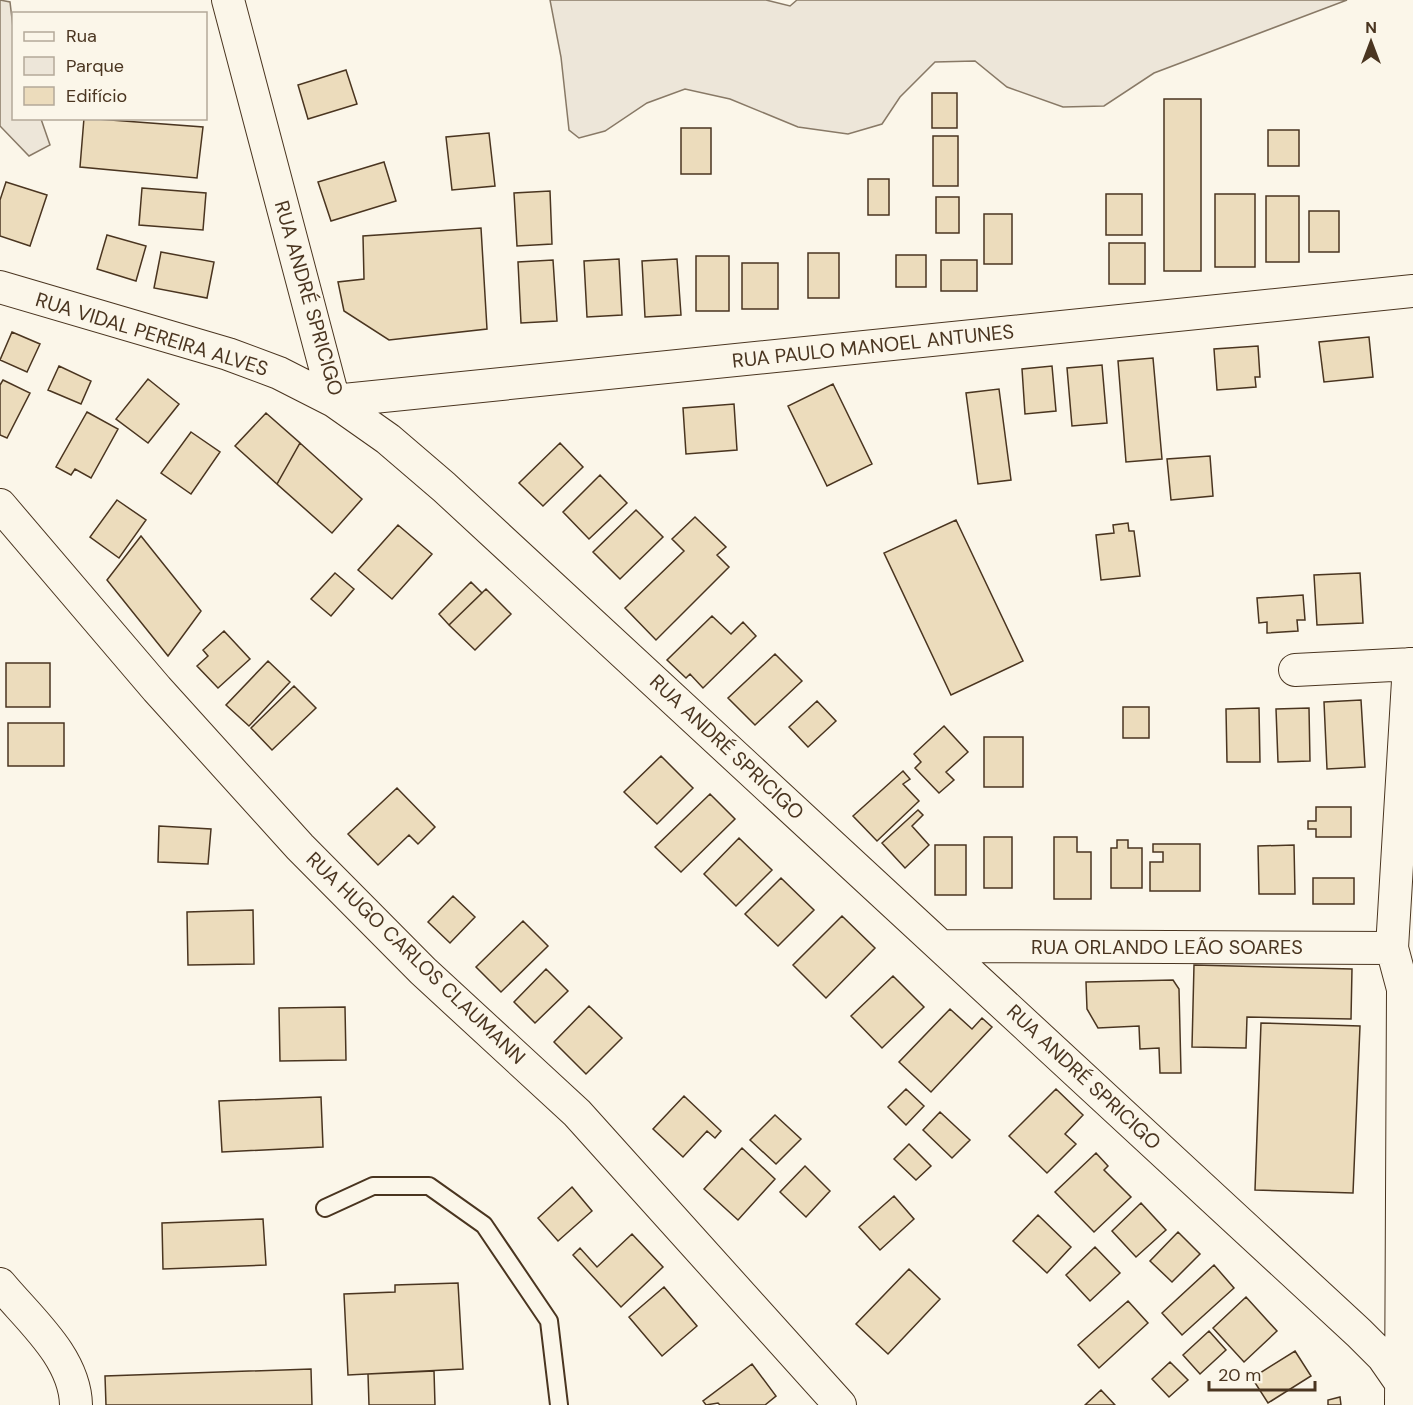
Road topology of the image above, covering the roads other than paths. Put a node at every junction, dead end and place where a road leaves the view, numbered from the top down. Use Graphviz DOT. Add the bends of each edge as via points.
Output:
graph roads {
  1 [pos="228,0"];
  2 [pos="0,287"];
  3 [pos="1413,291"];
  4 [pos="334,401"];
  5 [pos="0,505"];
  6 [pos="1411,664"];
  7 [pos="1295,670"];
  8 [pos="943,946"];
  9 [pos="1392,948"];
  10 [pos="325,1208"];
  11 [pos="0,1284"];
  12 [pos="1405,1390"];
  13 [pos="76,1405"];
  14 [pos="559,1405"];
  15 [pos="840,1405"];
  1 -- 4 [label="street, RUA ANDRÉ SPRICIGO"];
  2 -- 4 [label="street, RUA VIDAL PEREIRA ALVES" via="228,354 279,373"];
  3 -- 4 [label="street, RUA PAULO MANOEL ANTUNES"];
  4 -- 8 [label="street, RUA ANDRÉ SPRICIGO" via="388,439 444,487"];
  5 -- 15 [label="street, RUA HUGO CARLOS CLAUMANN" via="300,848 377,927 584,1120"];
  6 -- 7 [label="street"];
  6 -- 9 [label="street"];
  8 -- 9 [label="street, RUA ORLANDO LEÃO SOARES"];
  8 -- 12 [label="street, RUA ANDRÉ SPRICIGO" via="1359,1333 1383,1357"];
  9 -- 12 [label="street" via="1403,989"];
  10 -- 14 [label="lane" via="373,1186 429,1186 484,1225 549,1321"];
  11 -- 13 [label="street" via="61,1358 72,1378"];
}
